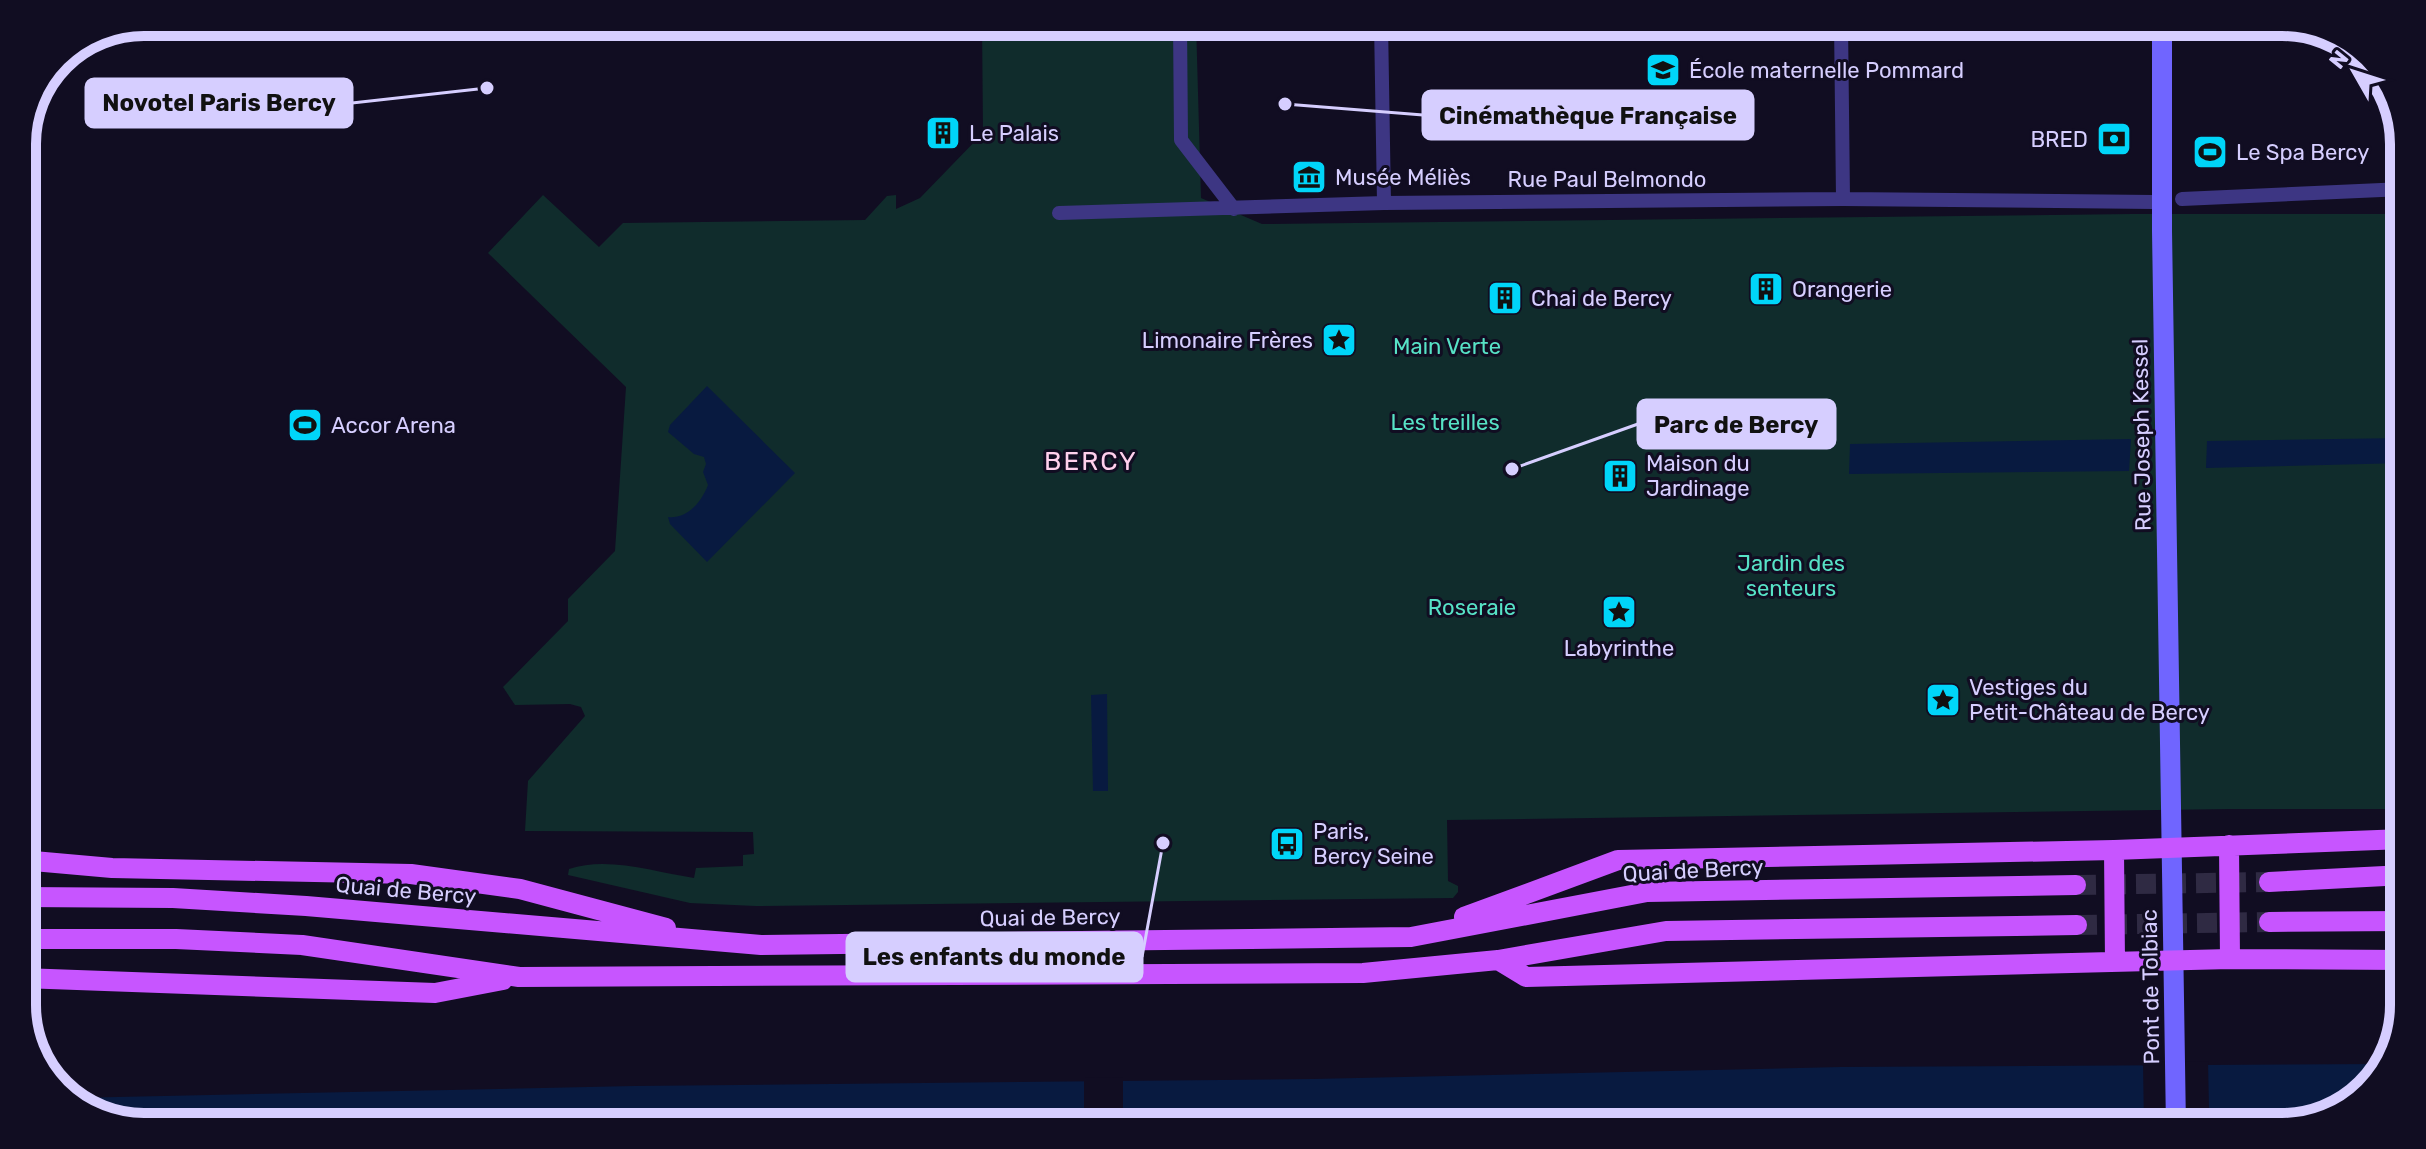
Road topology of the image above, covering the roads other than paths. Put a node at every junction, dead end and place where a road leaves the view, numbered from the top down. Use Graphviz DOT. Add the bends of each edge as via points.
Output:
graph roads {
  1 [pos="1180,36"];
  2 [pos="1381,36"];
  3 [pos="1841,36"];
  4 [pos="2162,36"];
  5 [pos="2390,190"];
  6 [pos="1843,199"];
  7 [pos="2182,199"];
  8 [pos="2154,202"];
  9 [pos="1384,203"];
  10 [pos="1234,209"];
  11 [pos="1059,213"];
  12 [pos="2390,839"];
  13 [pos="2229,845"];
  14 [pos="2172,847"];
  15 [pos="2114,850"];
  16 [pos="36,861"];
  17 [pos="2390,876"];
  18 [pos="2269,882"];
  19 [pos="2076,885"];
  20 [pos="36,897"];
  21 [pos="2390,921"];
  22 [pos="2269,922"];
  23 [pos="2077,925"];
  24 [pos="1411,937"];
  25 [pos="36,939"];
  26 [pos="713,940"];
  27 [pos="2230,959"];
  28 [pos="1498,960"];
  29 [pos="2390,960"];
  30 [pos="2115,962"];
  31 [pos="2174,968"];
  32 [pos="519,977"];
  33 [pos="36,979"];
  34 [pos="2176,1113"];
  1 -- 10 [label="street" via="1181,140"];
  2 -- 9 [label="street"];
  3 -- 6 [label="street"];
  4 -- 14 [label="main road, Rue Joseph Kessel"];
  5 -- 7 [label="street"];
  6 -- 8 [label="street, Rue Paul Belmondo"];
  6 -- 9 [label="street, Rue Paul Belmondo"];
  9 -- 10 [label="street, Rue Paul Belmondo"];
  10 -- 11 [label="street, Rue Paul Belmondo"];
  12 -- 13 [label="main road"];
  13 -- 14 [label="main road"];
  13 -- 27 [label="main road"];
  14 -- 15 [label="main road"];
  14 -- 31 [label="main road, Pont de Tolbiac"];
  15 -- 24 [label="main road" via="1618,860"];
  15 -- 30 [label="main road"];
  16 -- 26 [label="main road" via="458,879 520,889"];
  17 -- 18 [label="main road"];
  19 -- 24 [label="main road, Quai de Bercy" via="1647,892"];
  20 -- 26 [label="main road, Quai de Bercy" via="291,905"];
  21 -- 22 [label="main road"];
  23 -- 28 [label="main road" via="1678,931"];
  24 -- 26 [label="main road, Quai de Bercy" via="761,945"];
  25 -- 32 [label="main road" via="302,945"];
  27 -- 29 [label="main road"];
  27 -- 31 [label="main road"];
  28 -- 30 [label="main road" via="1526,977"];
  28 -- 32 [label="main road" via="1363,973"];
  30 -- 31 [label="main road"];
  31 -- 34 [label="main road, Pont de Tolbiac"];
  32 -- 33 [label="main road" via="435,993"];
}
